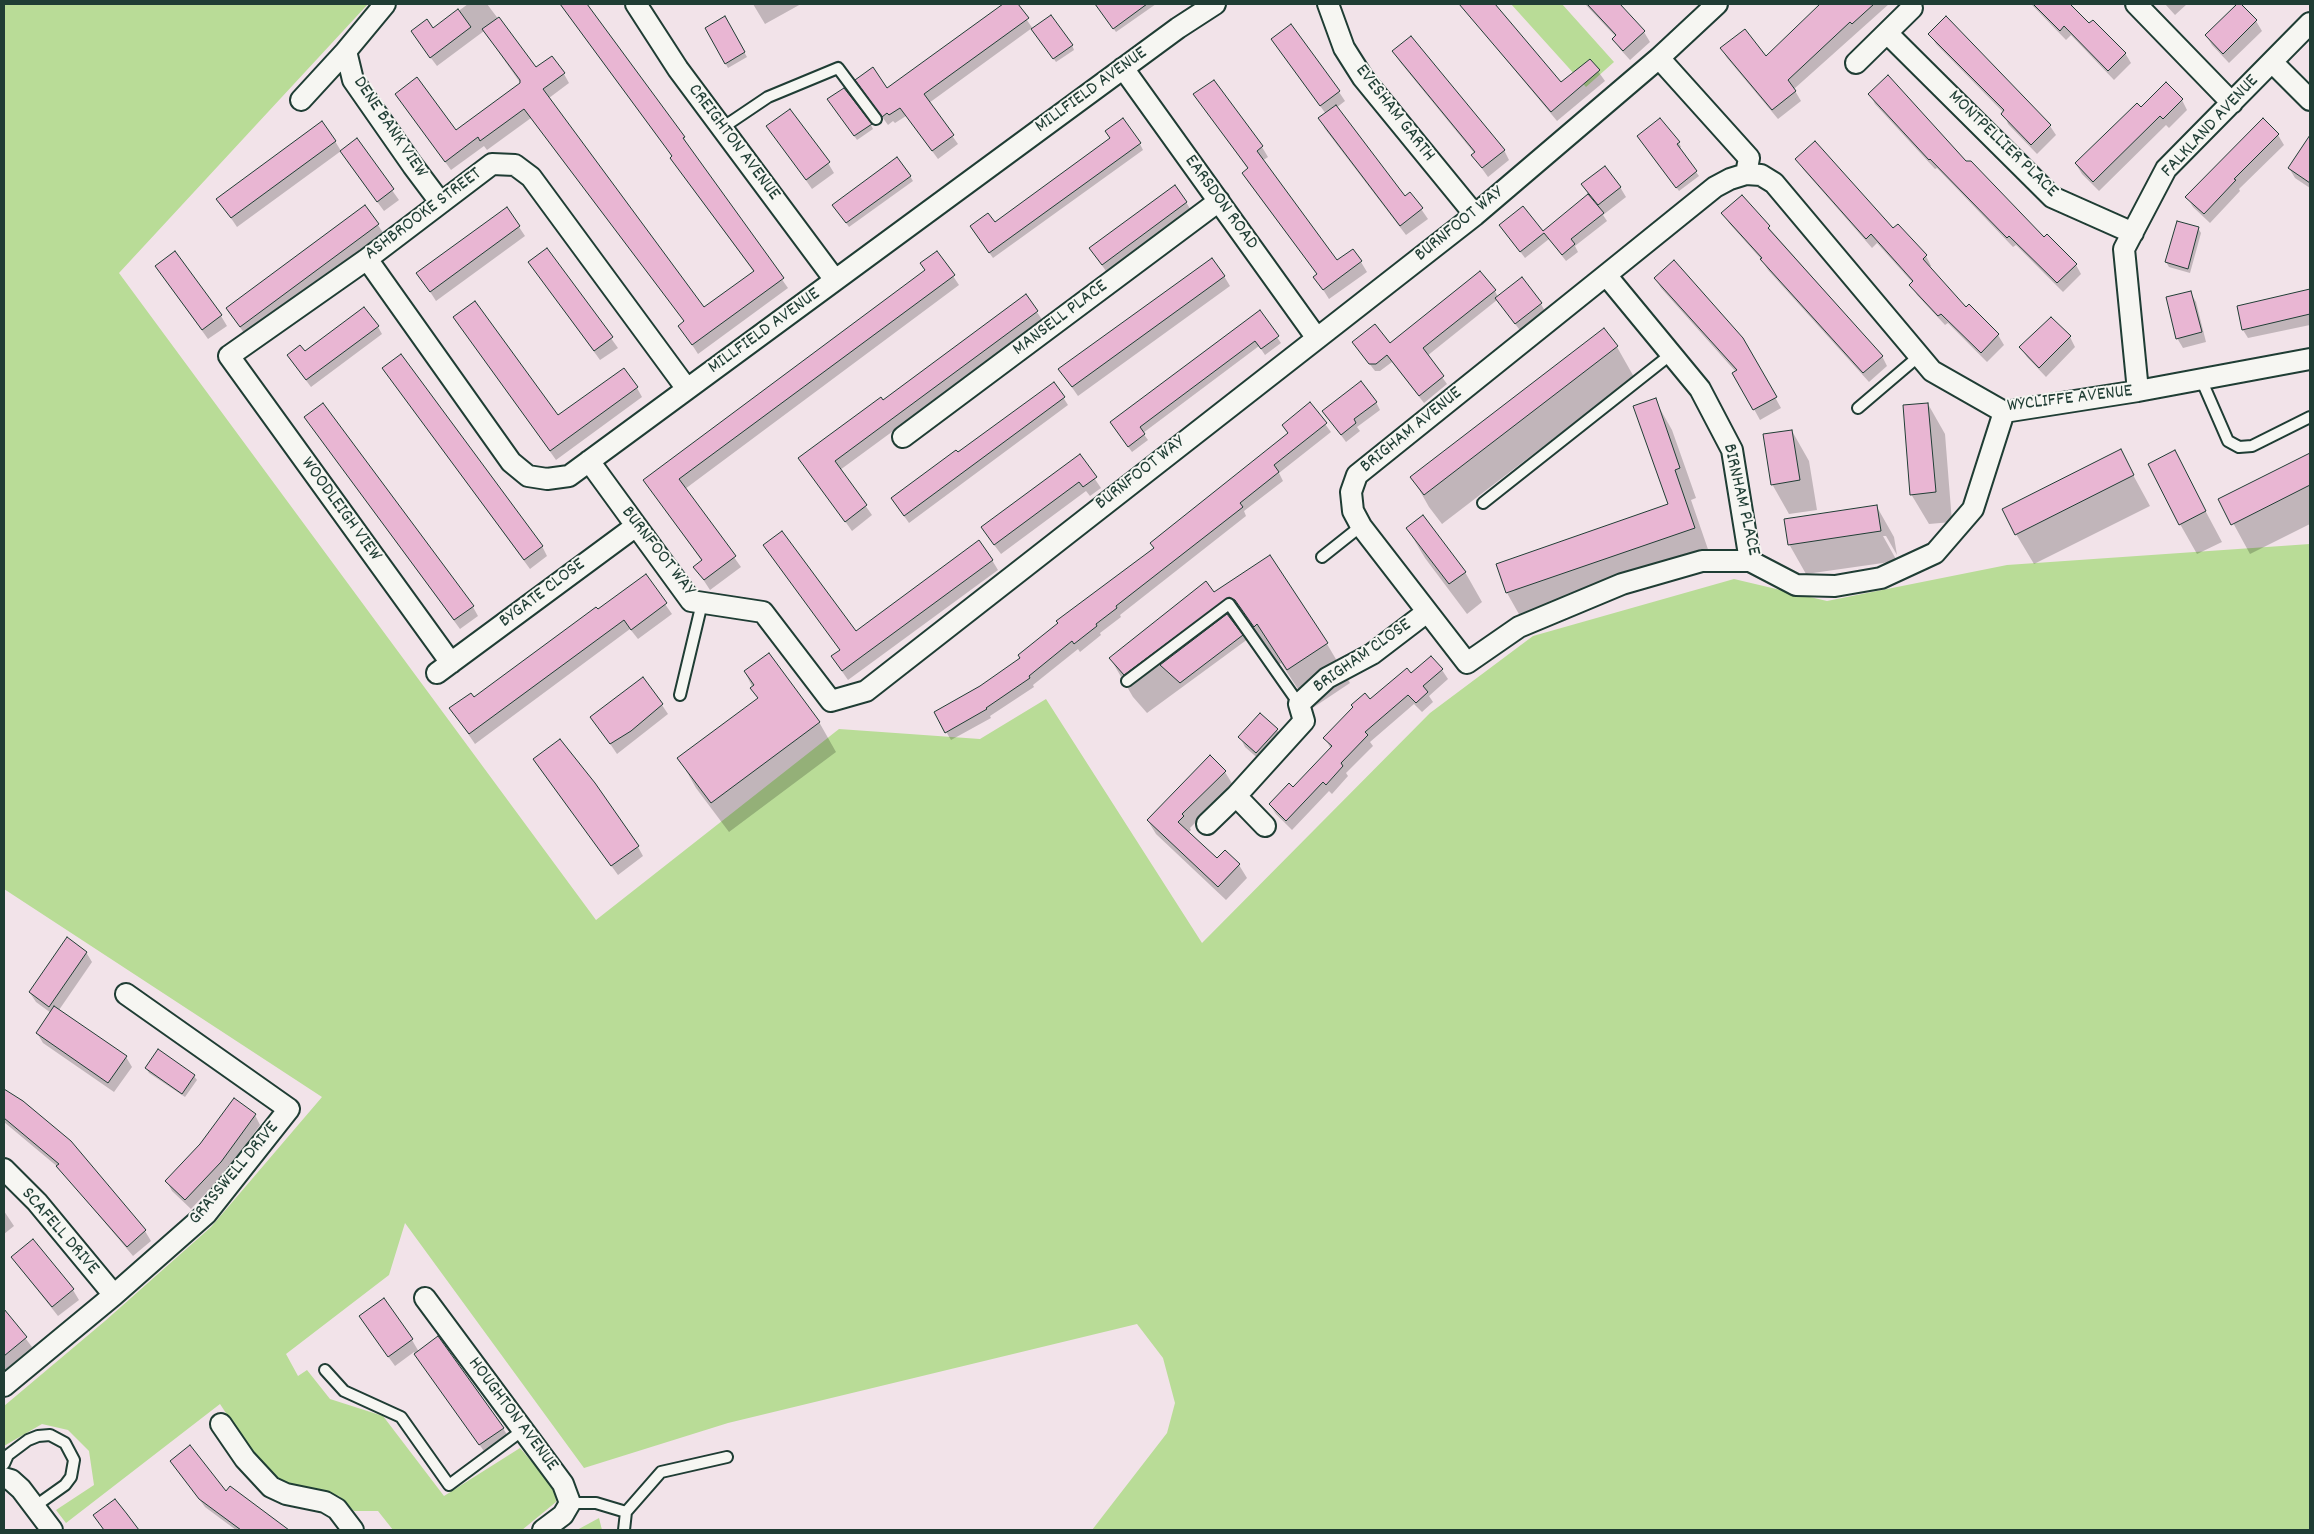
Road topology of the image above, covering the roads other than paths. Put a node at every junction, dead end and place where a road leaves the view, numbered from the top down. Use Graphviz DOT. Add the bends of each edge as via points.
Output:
graph roads {
  1 [pos="385,4"];
  2 [pos="1212,4"];
  3 [pos="1328,4"];
  4 [pos="1718,4"];
  5 [pos="2136,4"];
  6 [pos="640,5"];
  7 [pos="1912,8"];
  8 [pos="2310,23"];
  9 [pos="1887,33"];
  10 [pos="346,51"];
  11 [pos="1659,58"];
  12 [pos="2272,62"];
  13 [pos="1856,63"];
  14 [pos="1123,68"];
  15 [pos="302,100"];
  16 [pos="2310,100"];
  17 [pos="2232,102"];
  18 [pos="876,119"];
  19 [pos="722,128"];
  20 [pos="1746,174"];
  21 [pos="1219,201"];
  22 [pos="440,202"];
  23 [pos="1475,215"];
  24 [pos="2133,233"];
  25 [pos="367,259"];
  26 [pos="1606,275"];
  27 [pos="835,280"];
  28 [pos="1316,337"];
  29 [pos="1670,355"];
  30 [pos="229,356"];
  31 [pos="1919,356"];
  32 [pos="2310,359"];
  33 [pos="2200,379"];
  34 [pos="687,389"];
  35 [pos="2138,391"];
  36 [pos="1858,408"];
  37 [pos="2004,412"];
  38 [pos="2310,417"];
  39 [pos="903,437"];
  40 [pos="589,462"];
  41 [pos="1483,503"];
  42 [pos="636,526"];
  43 [pos="1361,526"];
  44 [pos="1322,557"];
  45 [pos="1750,561"];
  46 [pos="702,603"];
  47 [pos="1426,612"];
  48 [pos="444,668"];
  49 [pos="1127,681"];
  50 [pos="680,695"];
  51 [pos="1299,704"];
  52 [pos="1236,796"];
  53 [pos="1206,824"];
  54 [pos="1265,826"];
  55 [pos="126,994"];
  56 [pos="4,1169"];
  57 [pos="114,1295"];
  58 [pos="425,1298"];
  59 [pos="325,1370"];
  60 [pos="4,1386"];
  61 [pos="221,1424"];
  62 [pos="523,1430"];
  63 [pos="727,1457"];
  64 [pos="4,1464"];
  65 [pos="4,1478"];
  66 [pos="570,1503"];
  67 [pos="34,1507"];
  68 [pos="626,1512"];
  69 [pos="52,1530"];
  70 [pos="353,1530"];
  71 [pos="543,1530"];
  72 [pos="624,1530"];
  1 -- 10 [label="street"];
  2 -- 14 [label="street, MILLFIELD AVENUE"];
  3 -- 23 [label="street, EVESHAM GARTH" via="1344,48 1363,78"];
  4 -- 11 [label="street, BURNFOOT WAY"];
  5 -- 17 [label="street"];
  6 -- 19 [label="street, CREIGHTON AVENUE" via="678,68"];
  7 -- 9 [label="street"];
  8 -- 12 [label="street, FALKLAND AVENUE"];
  9 -- 13 [label="street"];
  9 -- 24 [label="street, MONTPELLIER PLACE" via="2052,197"];
  10 -- 15 [label="street"];
  10 -- 22 [label="street, DENE BANK VIEW" via="353,80"];
  11 -- 20 [label="street" via="1749,158"];
  11 -- 23 [label="street, BURNFOOT WAY"];
  12 -- 16 [label="street"];
  12 -- 17 [label="street, FALKLAND AVENUE"];
  14 -- 21 [label="street, EARSDON ROAD"];
  14 -- 27 [label="street, MILLFIELD AVENUE"];
  17 -- 24 [label="street, FALKLAND AVENUE" via="2166,170"];
  18 -- 19 [label="lane" via="838,68 768,97"];
  19 -- 27 [label="street, CREIGHTON AVENUE"];
  20 -- 26 [label="street, BRIGHAM AVENUE" via="1715,187"];
  20 -- 31 [label="street, WYCLIFFE AVENUE" via="1761,175 1774,183"];
  21 -- 28 [label="street, EARSDON ROAD"];
  21 -- 39 [label="street, MANSELL PLACE"];
  22 -- 25 [label="street, ASHBROOKE STREET"];
  22 -- 34 [label="street, ASHBROOKE STREET" via="492,164 515,165 531,177"];
  23 -- 28 [label="street, BURNFOOT WAY"];
  24 -- 35 [label="street, FALKLAND AVENUE" via="2124,249"];
  25 -- 30 [label="street, ASHBROOKE STREET"];
  25 -- 40 [label="street, MILLFIELD AVENUE" via="511,462 528,476 547,480 569,476"];
  26 -- 29 [label="street, BIRNHAM PLACE"];
  26 -- 43 [label="street, BRIGHAM AVENUE" via="1357,475 1351,492 1353,511"];
  27 -- 34 [label="street, MILLFIELD AVENUE"];
  28 -- 46 [label="street, BURNFOOT WAY" via="866,691 831,701 763,612"];
  29 -- 41 [label="lane"];
  29 -- 45 [label="street, BIRNHAM PLACE" via="1700,389 1732,450"];
  30 -- 48 [label="street, WOODLEIGH VIEW"];
  31 -- 36 [label="lane"];
  31 -- 37 [label="street, WYCLIFFE AVENUE" via="1932,370"];
  32 -- 33 [label="street, WYCLIFFE AVENUE"];
  33 -- 35 [label="street, WYCLIFFE AVENUE"];
  33 -- 38 [label="lane" via="2228,441 2239,447 2252,446"];
  34 -- 40 [label="street, MILLFIELD AVENUE"];
  35 -- 37 [label="street, WYCLIFFE AVENUE"];
  37 -- 45 [label="street, BIRNHAM PLACE" via="1973,509 1935,553 1881,578 1835,586 1796,585"];
  40 -- 42 [label="street, BURNFOOT WAY"];
  42 -- 46 [label="street, BURNFOOT WAY" via="691,601"];
  42 -- 48 [label="street, BYGATE CLOSE"];
  43 -- 44 [label="lane"];
  43 -- 47 [label="street, BRIGHAM AVENUE"];
  45 -- 47 [label="street, BRIGHAM AVENUE" via="1702,561 1622,584 1519,627 1467,663"];
  46 -- 50 [label="lane"];
  47 -- 51 [label="street, BRIGHAM CLOSE" via="1372,654 1327,678"];
  49 -- 51 [label="lane" via="1229,604"];
  51 -- 52 [label="street, BRIGHAM CLOSE" via="1304,721"];
  52 -- 53 [label="street, BRIGHAM CLOSE"];
  52 -- 54 [label="street"];
  55 -- 57 [label="street, GRASSWELL DRIVE" via="290,1109 206,1214"];
  56 -- 57 [label="street, SCAFELL DRIVE" via="37,1202"];
  57 -- 60 [label="street, GRASSWELL DRIVE"];
  58 -- 62 [label="street, HOUGHTON AVENUE"];
  59 -- 62 [label="lane" via="344,1391 401,1417 449,1485"];
  61 -- 70 [label="street" via="245,1459 271,1487 286,1494 325,1502 337,1509"];
  62 -- 66 [label="street, HOUGHTON AVENUE" via="563,1484"];
  63 -- 68 [label="lane" via="661,1472"];
  64 -- 67 [label="lane" via="8,1455 38,1436 50,1435 65,1443 74,1460 71,1477"];
  65 -- 67 [label="street" via="21,1489"];
  66 -- 68 [label="lane" via="596,1503"];
  66 -- 71 [label="street" via="563,1515"];
  67 -- 69 [label="street"];
  68 -- 72 [label="lane"];
}
